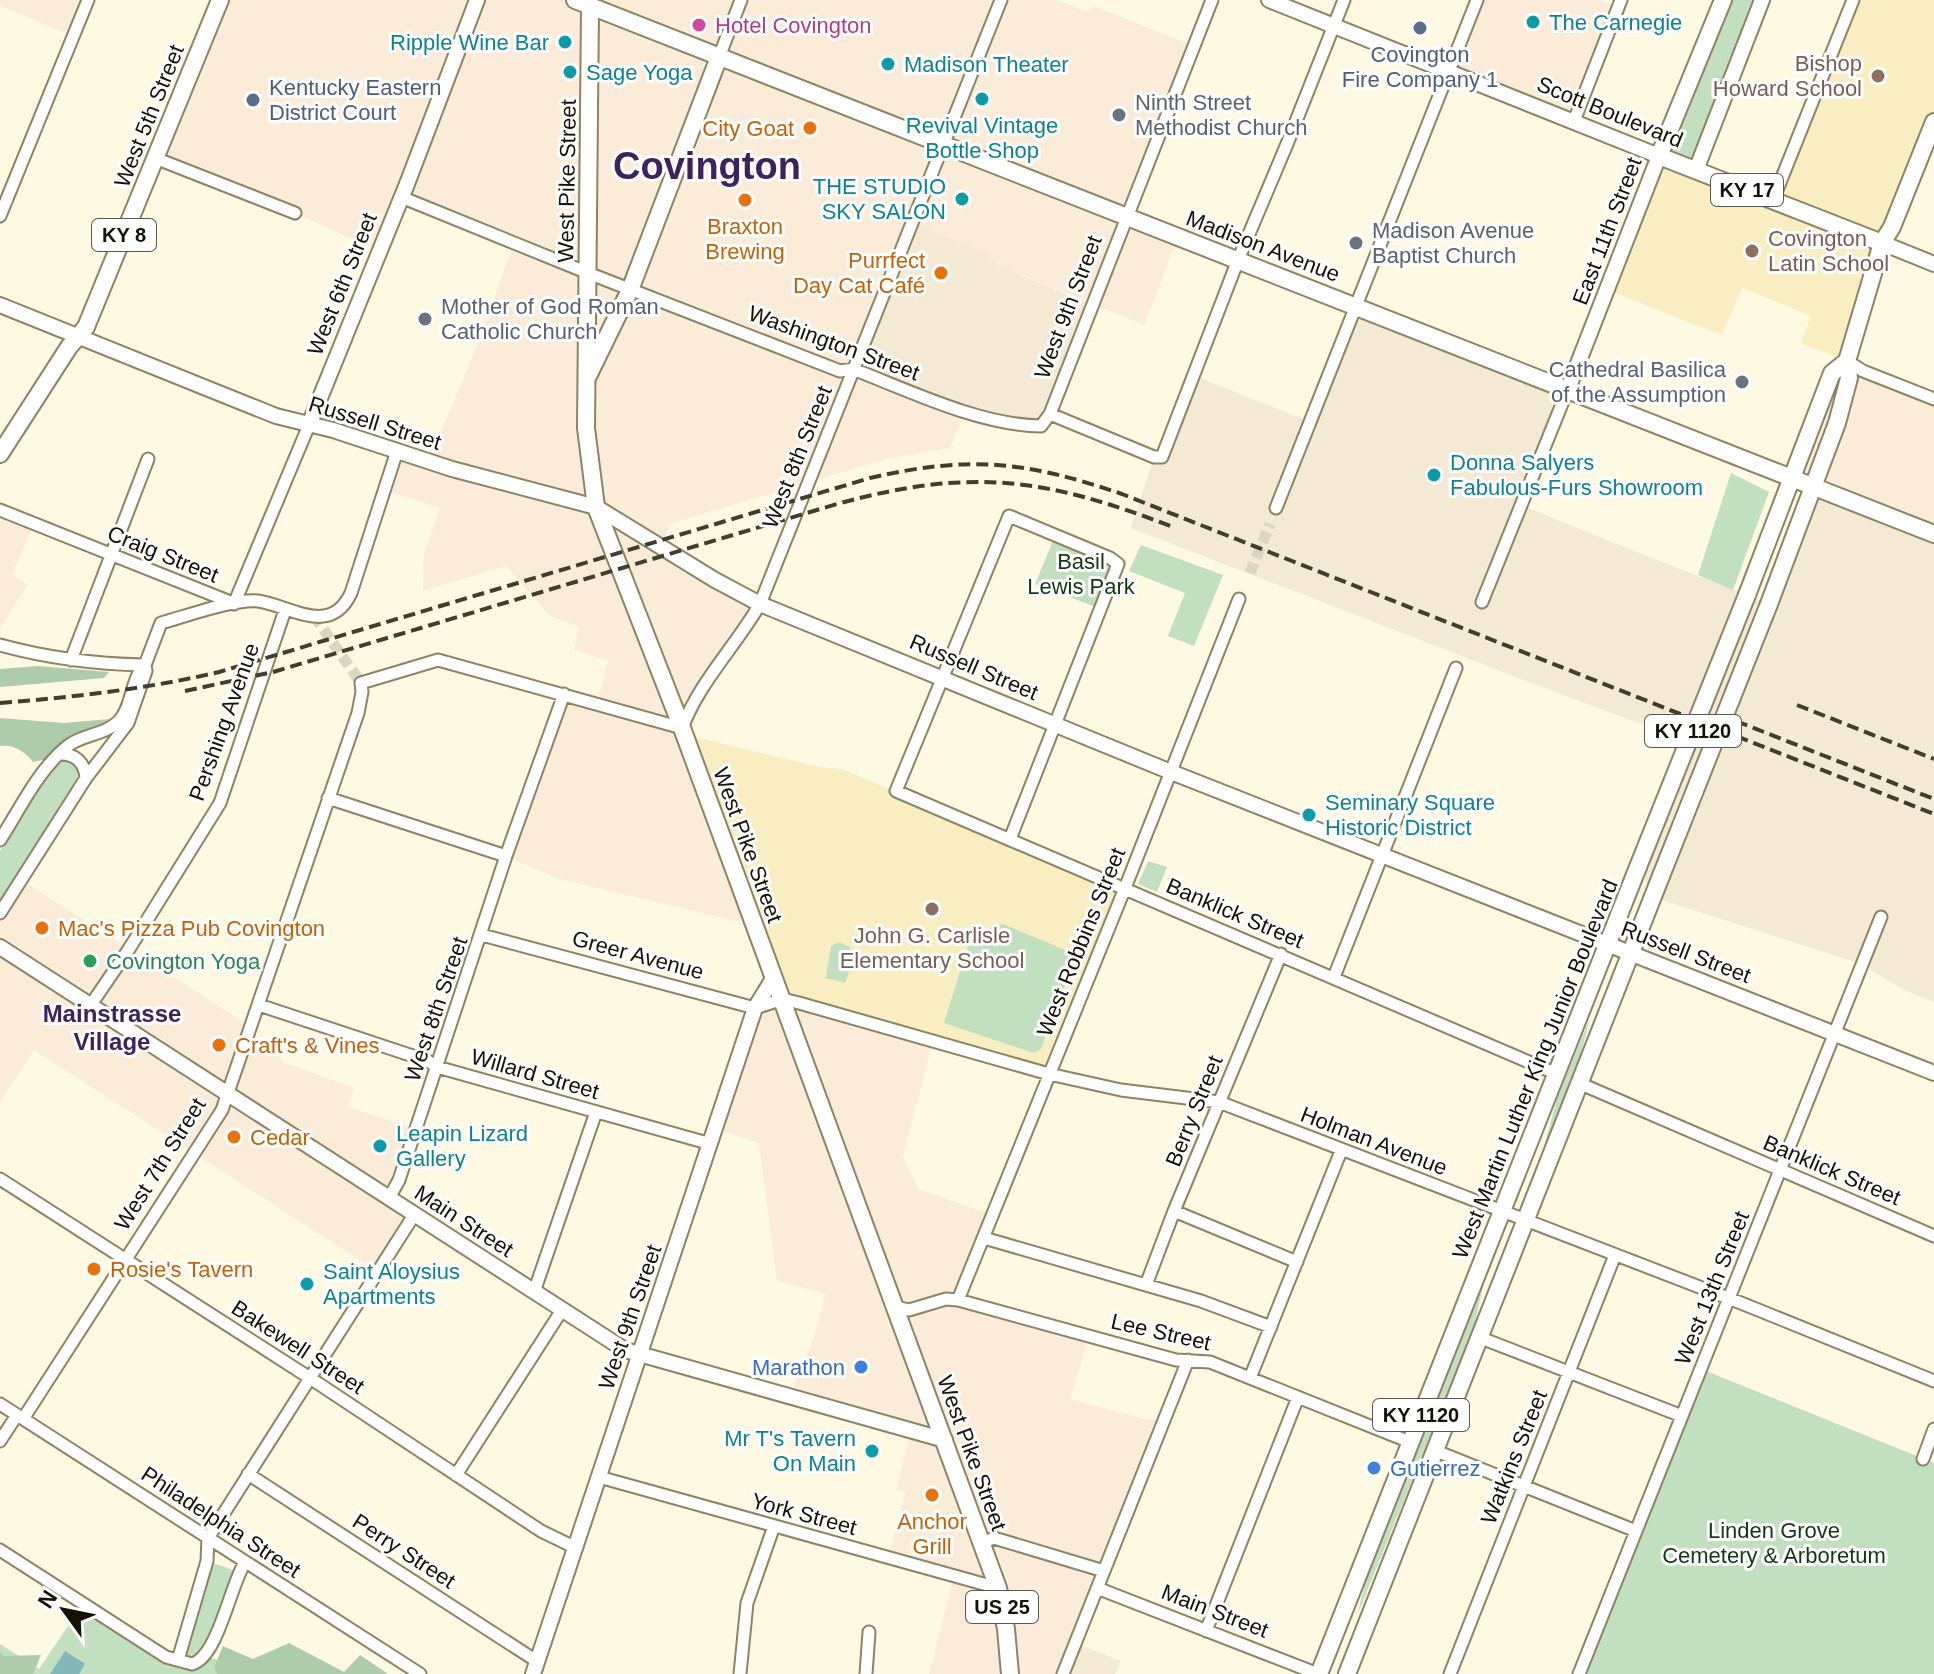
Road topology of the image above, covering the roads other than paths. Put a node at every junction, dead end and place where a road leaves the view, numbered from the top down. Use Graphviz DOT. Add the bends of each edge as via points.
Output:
graph roads {
  1 [pos="88,0"];
  2 [pos="220,0"];
  3 [pos="477,0"];
  4 [pos="741,0"];
  5 [pos="1001,0"];
  6 [pos="1212,0"];
  7 [pos="1269,0"];
  8 [pos="1344,0"];
  9 [pos="1477,0"];
  10 [pos="1621,0"];
  11 [pos="1723,0"];
  12 [pos="1762,0"];
  13 [pos="1853,0"];
  14 [pos="583,3"];
  15 [pos="1334,26"];
  16 [pos="719,57"];
  17 [pos="1449,72"];
  18 [pos="1574,121"];
  19 [pos="1934,122"];
  20 [pos="943,144"];
  21 [pos="1659,156"];
  22 [pos="155,158"];
  23 [pos="1696,170"];
  24 [pos="401,197"];
  25 [pos="1773,200"];
  26 [pos="295,213"];
  27 [pos="0,216"];
  28 [pos="1128,216"];
  29 [pos="1882,243"];
  30 [pos="1238,260"];
  31 [pos="1934,264"];
  32 [pos="588,273"];
  33 [pos="630,290"];
  34 [pos="0,305"];
  35 [pos="1355,306"];
  36 [pos="79,337"];
  37 [pos="1847,361"];
  38 [pos="853,369"];
  39 [pos="586,381"];
  40 [pos="1568,389"];
  41 [pos="1934,399"];
  42 [pos="1050,414"];
  43 [pos="309,425"];
  44 [pos="397,451"];
  45 [pos="0,454"];
  46 [pos="148,459"];
  47 [pos="1790,478"];
  48 [pos="1812,487"];
  49 [pos="596,507"];
  50 [pos="1276,508"];
  51 [pos="0,510"];
  52 [pos="1934,534"];
  53 [pos="110,554"];
  54 [pos="1239,599"];
  55 [pos="1482,602"];
  56 [pos="234,604"];
  57 [pos="760,604"];
  58 [pos="285,610"];
  59 [pos="0,645"];
  60 [pos="71,660"];
  61 [pos="145,665"];
  62 [pos="1456,668"];
  63 [pos="944,678"];
  64 [pos="564,694"];
  65 [pos="1056,725"];
  66 [pos="682,728"];
  67 [pos="59,754"];
  68 [pos="1171,772"];
  69 [pos="86,778"];
  70 [pos="328,798"];
  71 [pos="1010,839"];
  72 [pos="0,840"];
  73 [pos="1383,855"];
  74 [pos="506,856"];
  75 [pos="1125,888"];
  76 [pos="0,913"];
  77 [pos="1881,917"];
  78 [pos="482,935"];
  79 [pos="1608,945"];
  80 [pos="0,947"];
  81 [pos="1631,953"];
  82 [pos="1281,954"];
  83 [pos="774,977"];
  84 [pos="1334,977"];
  85 [pos="783,999"];
  86 [pos="259,1005"];
  87 [pos="90,1006"];
  88 [pos="755,1008"];
  89 [pos="1834,1033"];
  90 [pos="437,1067"];
  91 [pos="1934,1073"];
  92 [pos="1049,1074"];
  93 [pos="1557,1074"];
  94 [pos="1581,1084"];
  95 [pos="227,1095"];
  96 [pos="1219,1102"];
  97 [pos="596,1112"];
  98 [pos="711,1144"];
  99 [pos="1341,1151"];
  100 [pos="1780,1170"];
  101 [pos="0,1179"];
  102 [pos="389,1198"];
  103 [pos="1174,1211"];
  104 [pos="1502,1211"];
  105 [pos="414,1215"];
  106 [pos="1527,1220"];
  107 [pos="1934,1236"];
  108 [pos="984,1238"];
  109 [pos="1615,1255"];
  110 [pos="126,1258"];
  111 [pos="1297,1262"];
  112 [pos="1146,1285"];
  113 [pos="534,1292"];
  114 [pos="1729,1299"];
  115 [pos="958,1300"];
  116 [pos="895,1307"];
  117 [pos="562,1310"];
  118 [pos="1271,1327"];
  119 [pos="1481,1338"];
  120 [pos="639,1355"];
  121 [pos="1188,1360"];
  122 [pos="1570,1371"];
  123 [pos="310,1378"];
  124 [pos="1250,1378"];
  125 [pos="1934,1381"];
  126 [pos="1298,1397"];
  127 [pos="0,1404"];
  128 [pos="1682,1416"];
  129 [pos="20,1417"];
  130 [pos="1934,1429"];
  131 [pos="945,1440"];
  132 [pos="0,1441"];
  133 [pos="1410,1442"];
  134 [pos="1436,1451"];
  135 [pos="1923,1459"];
  136 [pos="248,1474"];
  137 [pos="456,1475"];
  138 [pos="599,1477"];
  139 [pos="1524,1486"];
  140 [pos="774,1526"];
  141 [pos="1636,1531"];
  142 [pos="208,1538"];
  143 [pos="982,1543"];
  144 [pos="574,1547"];
  145 [pos="0,1550"];
  146 [pos="245,1562"];
  147 [pos="1104,1571"];
  148 [pos="998,1588"];
  149 [pos="1097,1588"];
  150 [pos="1206,1631"];
  151 [pos="869,1632"];
  152 [pos="178,1660"];
  153 [pos="535,1668"];
  154 [pos="420,1674"];
  155 [pos="740,1674"];
  156 [pos="866,1674"];
  157 [pos="1010,1674"];
  158 [pos="1063,1674"];
  159 [pos="1318,1674"];
  160 [pos="1347,1674"];
  161 [pos="1450,1674"];
  162 [pos="1579,1674"];
  1 -- 27 [label="street"];
  2 -- 22 [label="main road, West 5th Street / KY 8"];
  3 -- 24 [label="street, West 6th Street"];
  4 -- 16 [label="street"];
  5 -- 20 [label="street, West 8th Street"];
  6 -- 28 [label="street, West 9th Street"];
  7 -- 15 [label="street, Scott Boulevard / KY 17"];
  8 -- 15 [label="street"];
  9 -- 17 [label="street"];
  10 -- 18 [label="street"];
  11 -- 21 [label="main road, East 11th Street"];
  12 -- 23 [label="street"];
  13 -- 25 [label="street"];
  14 -- 16 [label="main road, Madison Avenue"];
  14 -- 32 [label="main road, West Pike Street"];
  15 -- 17 [label="street, Scott Boulevard / KY 17"];
  15 -- 30 [label="street"];
  16 -- 20 [label="main road, Madison Avenue"];
  16 -- 33 [label="main road"];
  17 -- 18 [label="street, Scott Boulevard / KY 17"];
  17 -- 35 [label="street"];
  18 -- 21 [label="street, Scott Boulevard / KY 17"];
  19 -- 29 [label="main road"];
  20 -- 28 [label="main road, Madison Avenue"];
  20 -- 38 [label="street, West 8th Street"];
  21 -- 23 [label="main road, Scott Boulevard / KY 17"];
  21 -- 40 [label="street, East 11th Street"];
  22 -- 26 [label="street"];
  22 -- 36 [label="main road, West 5th Street / KY 8"];
  23 -- 25 [label="main road, Scott Boulevard / KY 17"];
  24 -- 32 [label="street, Washington Street"];
  24 -- 43 [label="street, West 6th Street"];
  25 -- 29 [label="main road, Scott Boulevard / KY 17"];
  28 -- 30 [label="main road, Madison Avenue"];
  28 -- 42 [label="street, West 9th Street"];
  29 -- 31 [label="street, Scott Boulevard"];
  29 -- 37 [label="main road"];
  30 -- 35 [label="main road, Madison Avenue"];
  30 -- 42 [label="street" via="1164,455 1154,457"];
  32 -- 33 [label="street, Washington Street"];
  32 -- 39 [label="main road, West Pike Street"];
  33 -- 38 [label="street, Washington Street" via="840,371"];
  33 -- 39 [label="main road"];
  34 -- 36 [label="street, Russell Street"];
  35 -- 40 [label="main road, Madison Avenue"];
  35 -- 50 [label="street"];
  36 -- 43 [label="street, Russell Street"];
  36 -- 45 [label="main road, West 5th Street / KY 8"];
  37 -- 41 [label="street"];
  37 -- 47 [label="main road, KY 1120" via="1832,373"];
  37 -- 48 [label="main road, West Martin Luther King Junior Boulevard" via="1849,378 1837,423"];
  38 -- 42 [label="street, Washington Street" via="1006,422 1041,426"];
  38 -- 57 [label="street, West 8th Street"];
  39 -- 49 [label="main road, West Pike Street"];
  40 -- 47 [label="main road, Madison Avenue"];
  40 -- 55 [label="street"];
  43 -- 44 [label="street, Russell Street"];
  43 -- 56 [label="street, West 6th Street"];
  44 -- 49 [label="street, Russell Street"];
  44 -- 58 [label="street, Craig Street" via="347,602 339,610 314,616"];
  46 -- 53 [label="street"];
  47 -- 48 [label="main road, Madison Avenue"];
  47 -- 79 [label="main road, West Martin Luther King Junior Boulevard / KY 1120, bridge"];
  48 -- 52 [label="main road, Madison Avenue"];
  48 -- 81 [label="main road, West Martin Luther King Junior Boulevard / KY 1120, bridge"];
  49 -- 57 [label="street, Russell Street"];
  49 -- 66 [label="main road, West Pike Street"];
  51 -- 53 [label="street, Craig Street"];
  53 -- 56 [label="street, Craig Street"];
  53 -- 60 [label="street"];
  54 -- 68 [label="street, West Robbins Street"];
  56 -- 58 [label="street, Craig Street" via="257,601"];
  56 -- 61 [label="street" via="161,623"];
  57 -- 63 [label="street, Russell Street"];
  57 -- 66 [label="street, West 8th Street" via="707,677"];
  58 -- 87 [label="street, Pershing Avenue" via="220,803"];
  59 -- 60 [label="street"];
  60 -- 61 [label="street"];
  61 -- 67 [label="street" via="118,722"];
  61 -- 69 [label="street" via="130,719"];
  62 -- 73 [label="street"];
  63 -- 65 [label="street, Russell Street"];
  63 -- 65 [label="street" via="1009,516 1110,558 1118,564"];
  63 -- 71 [label="street, Banklick Street" via="896,791"];
  64 -- 66 [label="street"];
  64 -- 70 [label="street, West 7th Street" via="438,660 361,683 358,713"];
  64 -- 74 [label="street, West 8th Street"];
  65 -- 68 [label="street, Russell Street"];
  65 -- 71 [label="street"];
  66 -- 83 [label="main road, West Pike Street"];
  67 -- 69 [label="street" via="78,760"];
  67 -- 72 [label="street"];
  68 -- 73 [label="street, Russell Street"];
  68 -- 75 [label="street, West Robbins Street"];
  69 -- 76 [label="street"];
  70 -- 74 [label="street"];
  70 -- 86 [label="street, West 7th Street"];
  71 -- 75 [label="street, Banklick Street"];
  73 -- 79 [label="street, Russell Street"];
  73 -- 84 [label="street"];
  74 -- 78 [label="street, West 8th Street"];
  75 -- 82 [label="street, Banklick Street"];
  75 -- 92 [label="street, West Robbins Street"];
  77 -- 89 [label="street, West 13th Street"];
  78 -- 88 [label="street, Greer Avenue"];
  78 -- 90 [label="street, West 8th Street"];
  79 -- 81 [label="street, Russell Street"];
  79 -- 93 [label="main road, West Martin Luther King Junior Boulevard / KY 1120"];
  80 -- 87 [label="street, Main Street"];
  81 -- 89 [label="street, Russell Street"];
  81 -- 94 [label="main road, West Martin Luther King Junior Boulevard / KY 1120"];
  82 -- 84 [label="street, Banklick Street"];
  82 -- 96 [label="street, Berry Street"];
  83 -- 85 [label="main road, West Pike Street"];
  83 -- 88 [label="street, West 9th Street"];
  84 -- 93 [label="street, Banklick Street"];
  85 -- 88 [label="street"];
  85 -- 92 [label="street, Holman Avenue"];
  85 -- 116 [label="main road, West Pike Street"];
  86 -- 90 [label="street, Willard Street"];
  86 -- 95 [label="street, West 7th Street"];
  87 -- 95 [label="street, Main Street"];
  88 -- 98 [label="street, West 9th Street"];
  89 -- 91 [label="street, Russell Street"];
  89 -- 100 [label="street, West 13th Street"];
  90 -- 97 [label="street, Willard Street"];
  90 -- 102 [label="street, West 8th Street"];
  92 -- 96 [label="street, Holman Avenue" via="1121,1090"];
  92 -- 108 [label="street, West Robbins Street"];
  93 -- 104 [label="main road, West Martin Luther King Junior Boulevard / KY 1120"];
  94 -- 100 [label="street, Banklick Street"];
  94 -- 106 [label="main road, West Martin Luther King Junior Boulevard / KY 1120"];
  95 -- 102 [label="street, Main Street"];
  95 -- 110 [label="street, West 7th Street"];
  96 -- 99 [label="street, Holman Avenue"];
  96 -- 103 [label="street, Berry Street"];
  97 -- 98 [label="street, Willard Street"];
  97 -- 113 [label="street"];
  98 -- 120 [label="street, West 9th Street"];
  99 -- 104 [label="street, Holman Avenue"];
  99 -- 111 [label="street"];
  100 -- 107 [label="street, Banklick Street"];
  100 -- 114 [label="street, West 13th Street"];
  101 -- 110 [label="street, Bakewell Street"];
  102 -- 105 [label="street, Main Street"];
  103 -- 111 [label="street"];
  103 -- 112 [label="street, Berry Street"];
  104 -- 106 [label="street, Holman Avenue"];
  104 -- 133 [label="main road, West Martin Luther King Junior Boulevard / KY 1120"];
  105 -- 113 [label="street, Main Street"];
  105 -- 123 [label="street"];
  106 -- 109 [label="street, Holman Avenue"];
  106 -- 119 [label="main road, West Martin Luther King Junior Boulevard / KY 1120"];
  108 -- 112 [label="street"];
  108 -- 115 [label="street, West Robbins Street"];
  109 -- 114 [label="street, Holman Avenue"];
  109 -- 122 [label="street, Watkins Street"];
  110 -- 123 [label="street, Bakewell Street"];
  110 -- 129 [label="street, West 7th Street"];
  111 -- 118 [label="street"];
  112 -- 118 [label="street"];
  113 -- 117 [label="street, Main Street"];
  114 -- 125 [label="street, Holman Avenue"];
  114 -- 128 [label="street, West 13th Street"];
  115 -- 116 [label="street, Lee Street" via="909,1310"];
  115 -- 121 [label="street, Lee Street"];
  116 -- 131 [label="main road, West Pike Street"];
  117 -- 120 [label="street, Main Street"];
  117 -- 137 [label="street"];
  118 -- 124 [label="street"];
  119 -- 122 [label="street"];
  119 -- 134 [label="main road, West Martin Luther King Junior Boulevard / KY 1120"];
  120 -- 131 [label="street, Main Street"];
  120 -- 138 [label="street, West 9th Street"];
  121 -- 124 [label="street, Lee Street" via="1210,1362"];
  121 -- 147 [label="street"];
  122 -- 128 [label="street"];
  122 -- 139 [label="street, Watkins Street"];
  123 -- 136 [label="street"];
  123 -- 137 [label="street, Bakewell Street"];
  124 -- 126 [label="street, Lee Street"];
  126 -- 133 [label="street, Lee Street"];
  126 -- 150 [label="street"];
  127 -- 129 [label="street, Philadelphia Street"];
  128 -- 141 [label="street, West 13th Street"];
  129 -- 132 [label="street, West 7th Street"];
  129 -- 142 [label="street, Philadelphia Street"];
  130 -- 135 [label="street"];
  131 -- 143 [label="main road, West Pike Street / US 25"];
  133 -- 159 [label="main road, West Martin Luther King Junior Boulevard / KY 1120"];
  134 -- 139 [label="street"];
  134 -- 160 [label="main road, West Martin Luther King Junior Boulevard / KY 1120"];
  136 -- 142 [label="street"];
  136 -- 153 [label="street, Perry Street"];
  137 -- 144 [label="street, Bakewell Street"];
  138 -- 140 [label="street, York Street"];
  138 -- 144 [label="street, West 9th Street"];
  139 -- 141 [label="street"];
  139 -- 161 [label="street, Watkins Street"];
  140 -- 148 [label="street, York Street"];
  140 -- 155 [label="street" via="747,1603"];
  141 -- 162 [label="street, West 13th Street"];
  142 -- 146 [label="street, Philadelphia Street"];
  142 -- 152 [label="street" via="207,1561"];
  143 -- 147 [label="street" via="994,1538"];
  143 -- 148 [label="main road, West Pike Street / US 25"];
  144 -- 153 [label="street, West 9th Street"];
  145 -- 152 [label="street"];
  146 -- 152 [label="street" via="206,1656 192,1664"];
  146 -- 154 [label="street, Philadelphia Street"];
  147 -- 149 [label="street"];
  148 -- 157 [label="main road, West Pike Street / US 25"];
  149 -- 150 [label="street, Main Street"];
  149 -- 158 [label="street"];
  150 -- 159 [label="street, Main Street"];
  151 -- 156 [label="street"];
}
